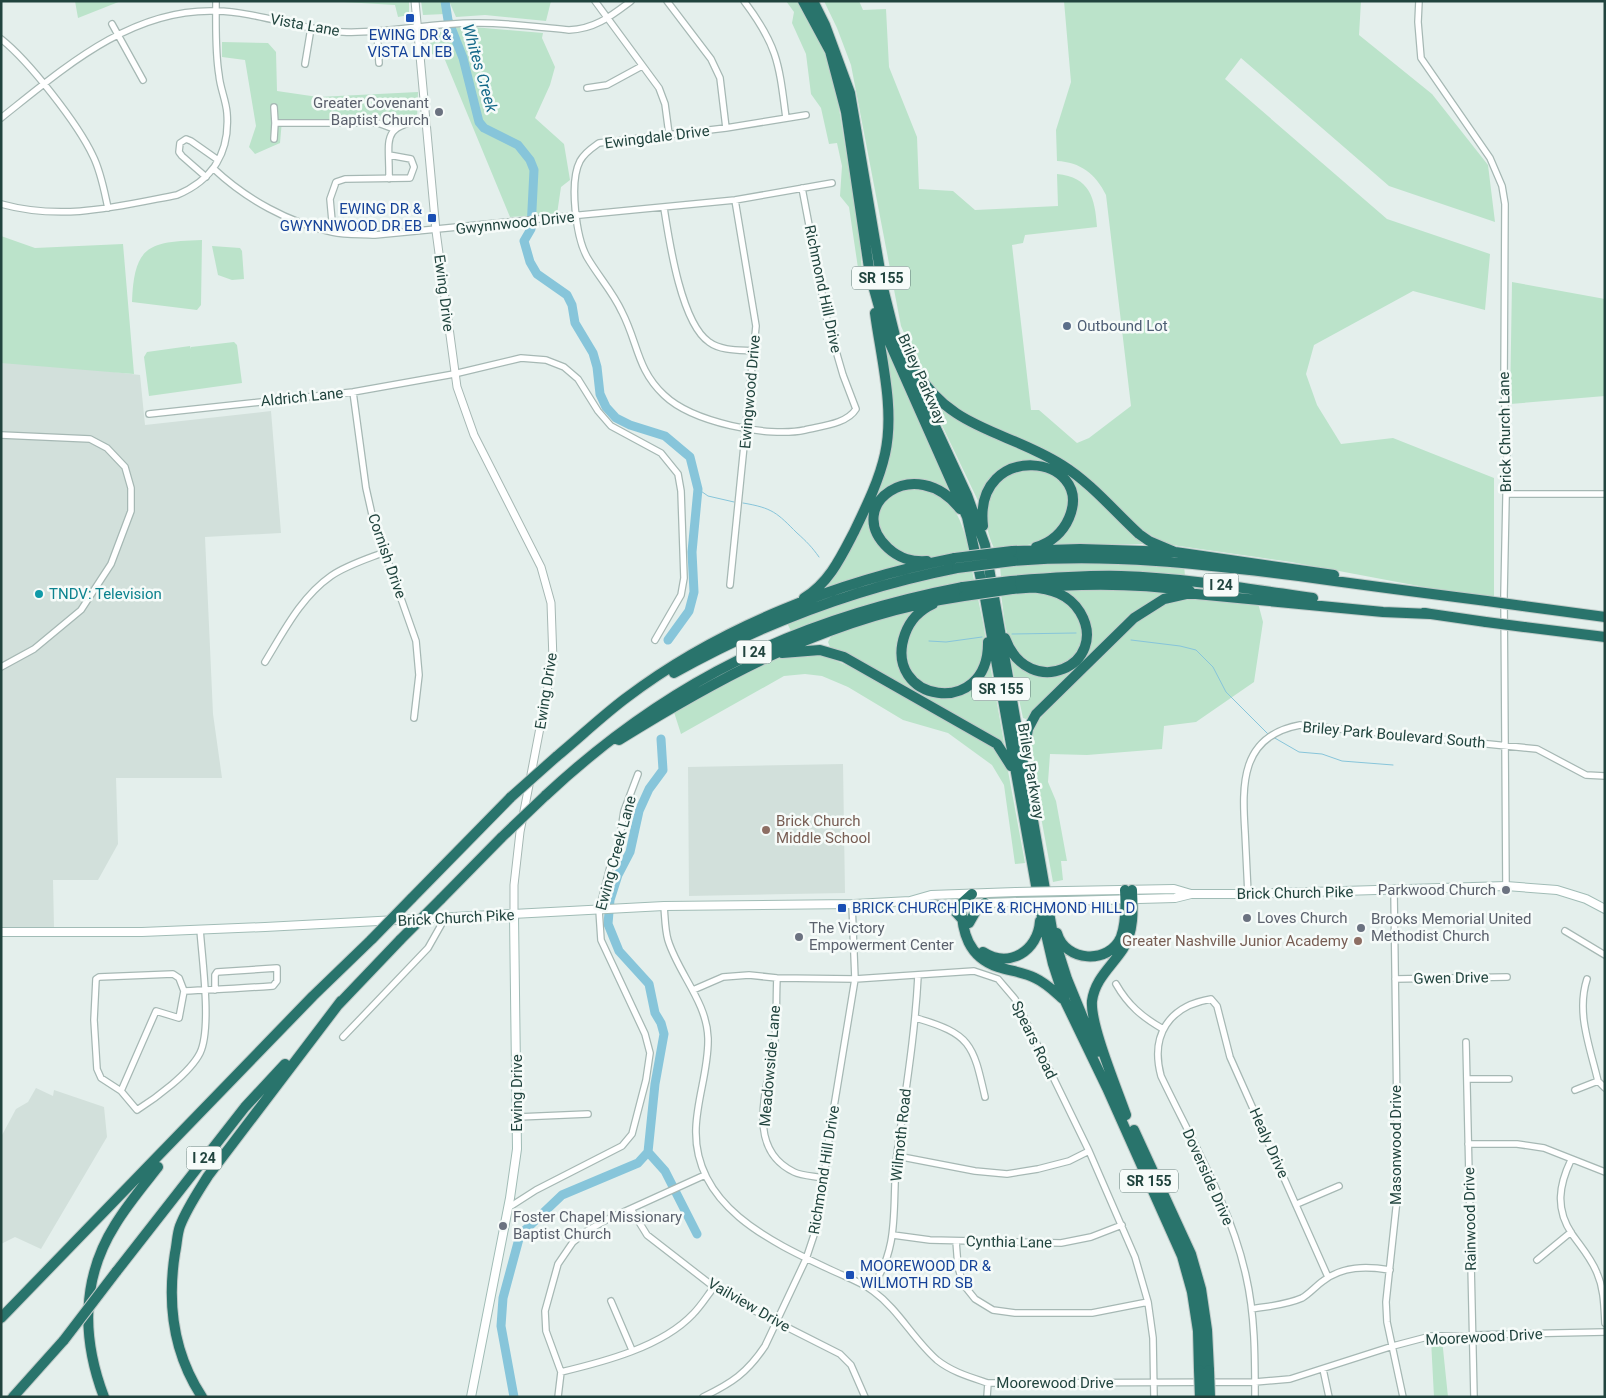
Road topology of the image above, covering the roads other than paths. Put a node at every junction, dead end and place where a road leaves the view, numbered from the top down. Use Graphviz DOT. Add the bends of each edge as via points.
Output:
graph roads {
  1 [pos="216,1"];
  2 [pos="415,1"];
  3 [pos="595,1"];
  4 [pos="631,1"];
  5 [pos="667,1"];
  6 [pos="744,1"];
  7 [pos="803,1"];
  8 [pos="814,1"];
  9 [pos="1419,1"];
  10 [pos="216,10"];
  11 [pos="607,18"];
  12 [pos="112,24"];
  13 [pos="417,27"];
  14 [pos="311,28"];
  15 [pos="377,32"];
  16 [pos="116,34"];
  17 [pos="1,39"];
  18 [pos="379,63"];
  19 [pos="305,64"];
  20 [pos="642,66"];
  21 [pos="143,80"];
  22 [pos="44,84"];
  23 [pos="587,88"];
  24 [pos="274,107"];
  25 [pos="806,115"];
  26 [pos="1,118"];
  27 [pos="786,118"];
  28 [pos="425,120"];
  29 [pos="275,123"];
  30 [pos="726,128"];
  31 [pos="394,129"];
  32 [pos="669,134"];
  33 [pos="274,139"];
  34 [pos="389,156"];
  35 [pos="218,160"];
  36 [pos="214,169"];
  37 [pos="206,177"];
  38 [pos="389,179"];
  39 [pos="832,183"];
  40 [pos="802,188"];
  41 [pos="736,200"];
  42 [pos="1,204"];
  43 [pos="108,208"];
  44 [pos="664,208"];
  45 [pos="576,217"];
  46 [pos="436,231"];
  47 [pos="333,232"];
  48 [pos="870,275"];
  49 [pos="883,288"];
  50 [pos="754,351"];
  51 [pos="454,374"];
  52 [pos="353,392"];
  53 [pos="149,414"];
  54 [pos="852,416"];
  55 [pos="746,429"];
  56 [pos="1,435"];
  57 [pos="1506,494"];
  58 [pos="1605,494"];
  59 [pos="967,517"];
  60 [pos="985,545"];
  61 [pos="1024,550"];
  62 [pos="385,552"];
  63 [pos="1175,552"];
  64 [pos="1012,556"];
  65 [pos="943,561"];
  66 [pos="956,563"];
  67 [pos="730,585"];
  68 [pos="1011,585"];
  69 [pos="1030,587"];
  70 [pos="963,591"];
  71 [pos="1413,592"];
  72 [pos="1226,596"];
  73 [pos="952,597"];
  74 [pos="985,598"];
  75 [pos="781,609"];
  76 [pos="996,610"];
  77 [pos="1430,614"];
  78 [pos="1605,617"];
  79 [pos="1605,637"];
  80 [pos="655,640"];
  81 [pos="769,654"];
  82 [pos="265,662"];
  83 [pos="1,667"];
  84 [pos="414,718"];
  85 [pos="590,729"];
  86 [pos="1506,745"];
  87 [pos="572,770"];
  88 [pos="638,774"];
  89 [pos="1605,776"];
  90 [pos="1017,779"];
  91 [pos="1027,787"];
  92 [pos="1041,869"];
  93 [pos="1506,886"];
  94 [pos="1394,891"];
  95 [pos="1248,894"];
  96 [pos="1129,895"];
  97 [pos="966,899"];
  98 [pos="910,901"];
  99 [pos="986,903"];
  100 [pos="852,904"];
  101 [pos="940,905"];
  102 [pos="664,906"];
  103 [pos="1040,908"];
  104 [pos="1605,908"];
  105 [pos="601,910"];
  106 [pos="514,915"];
  107 [pos="445,918"];
  108 [pos="965,921"];
  109 [pos="200,929"];
  110 [pos="1565,931"];
  111 [pos="1,932"];
  112 [pos="1605,956"];
  113 [pos="918,976"];
  114 [pos="1507,977"];
  115 [pos="776,978"];
  116 [pos="855,979"];
  117 [pos="1395,979"];
  118 [pos="1587,979"];
  119 [pos="1116,984"];
  120 [pos="203,990"];
  121 [pos="215,990"];
  122 [pos="692,990"];
  123 [pos="184,991"];
  124 [pos="341,1001"];
  125 [pos="1065,1001"];
  126 [pos="1217,1006"];
  127 [pos="916,1018"];
  128 [pos="1163,1029"];
  129 [pos="343,1038"];
  130 [pos="1466,1042"];
  131 [pos="1467,1079"];
  132 [pos="1509,1079"];
  133 [pos="1598,1081"];
  134 [pos="1605,1088"];
  135 [pos="1575,1090"];
  136 [pos="121,1091"];
  137 [pos="985,1097"];
  138 [pos="588,1114"];
  139 [pos="1126,1115"];
  140 [pos="518,1117"];
  141 [pos="184,1132"];
  142 [pos="1468,1144"];
  143 [pos="1089,1151"];
  144 [pos="897,1156"];
  145 [pos="1571,1160"];
  146 [pos="1605,1172"];
  147 [pos="705,1175"];
  148 [pos="824,1178"];
  149 [pos="1338,1186"];
  150 [pos="1297,1204"];
  151 [pos="508,1208"];
  152 [pos="631,1209"];
  153 [pos="1122,1225"];
  154 [pos="1570,1232"];
  155 [pos="893,1236"];
  156 [pos="956,1241"];
  157 [pos="806,1258"];
  158 [pos="1538,1260"];
  159 [pos="1390,1270"];
  160 [pos="1328,1277"];
  161 [pos="714,1286"];
  162 [pos="871,1289"];
  163 [pos="611,1301"];
  164 [pos="1148,1302"];
  165 [pos="1252,1309"];
  166 [pos="1,1318"];
  167 [pos="776,1322"];
  168 [pos="1605,1323"];
  169 [pos="1605,1332"];
  170 [pos="1472,1336"];
  171 [pos="1393,1346"];
  172 [pos="632,1350"];
  173 [pos="1323,1369"];
  174 [pos="1204,1370"];
  175 [pos="560,1372"];
  176 [pos="988,1382"];
  177 [pos="1255,1382"];
  178 [pos="1153,1383"];
  179 [pos="13,1397"];
  180 [pos="104,1397"];
  181 [pos="202,1397"];
  182 [pos="471,1397"];
  183 [pos="558,1397"];
  184 [pos="702,1397"];
  185 [pos="864,1397"];
  186 [pos="987,1397"];
  187 [pos="1154,1397"];
  188 [pos="1200,1397"];
  189 [pos="1210,1397"];
  190 [pos="1254,1397"];
  191 [pos="1329,1397"];
  192 [pos="1403,1397"];
  193 [pos="1474,1397"];
  1 -- 10 [label="street"];
  2 -- 13 [label="street, Ewing Drive"];
  3 -- 11 [label="street"];
  4 -- 11 [label="street, Vista Lane"];
  5 -- 30 [label="street" via="711,59 720,78"];
  6 -- 27 [label="street" via="773,46"];
  7 -- 48 [label="highway, Briley Parkway / SR 155" via="830,51 846,112"];
  8 -- 49 [label="highway, Briley Parkway / SR 155" via="850,93"];
  9 -- 57 [label="street, Brick Church Lane" via="1422,58 1490,158 1499,177 1505,204"];
  10 -- 14 [label="street, Vista Lane"];
  10 -- 16 [label="street, Vista Lane" via="152,21"];
  10 -- 35 [label="street" via="219,75 227,110 226,137"];
  11 -- 13 [label="street, Vista Lane" via="584,30 504,24"];
  11 -- 20 [label="street"];
  12 -- 16 [label="street"];
  13 -- 15 [label="street, Vista Lane"];
  13 -- 28 [label="street, Ewing Drive"];
  14 -- 15 [label="street, Vista Lane"];
  14 -- 19 [label="street"];
  15 -- 18 [label="street"];
  16 -- 21 [label="street"];
  16 -- 22 [label="street, Vista Lane"];
  17 -- 22 [label="street"];
  20 -- 23 [label="street" via="607,84"];
  20 -- 32 [label="street" via="662,96"];
  22 -- 26 [label="street, Vista Lane"];
  22 -- 43 [label="street" via="94,157"];
  24 -- 29 [label="street"];
  25 -- 27 [label="street, Ewingdale Drive"];
  27 -- 30 [label="street, Ewingdale Drive"];
  28 -- 31 [label="street" via="404,122"];
  28 -- 46 [label="street, Ewing Drive"];
  29 -- 31 [label="street" via="378,123"];
  29 -- 33 [label="street"];
  30 -- 32 [label="street, Ewingdale Drive"];
  31 -- 34 [label="street" via="389,139"];
  32 -- 45 [label="street, Ewingdale Drive" via="599,143 587,151 579,162 575,188"];
  34 -- 38 [label="street"];
  34 -- 38 [label="street" via="407,157 414,167 410,178"];
  35 -- 36 [label="street"];
  35 -- 37 [label="street" via="191,141 186,139 180,143 182,156"];
  36 -- 37 [label="street"];
  36 -- 47 [label="street, Gwynnwood Drive" via="271,210 302,224"];
  37 -- 43 [label="street" via="177,195"];
  38 -- 47 [label="street" via="336,182 330,199"];
  39 -- 40 [label="street, Gwynnwood Drive"];
  40 -- 41 [label="street, Gwynnwood Drive"];
  40 -- 54 [label="street, Richmond Hill Drive" via="827,320 856,409"];
  41 -- 44 [label="street, Gwynnwood Drive"];
  41 -- 50 [label="street, Ewingwood Drive" via="754,303"];
  42 -- 43 [label="street" via="49,213 81,213"];
  44 -- 45 [label="street, Gwynnwood Drive"];
  44 -- 50 [label="street" via="675,268 695,327 709,342 726,349"];
  45 -- 46 [label="street, Gwynnwood Drive"];
  45 -- 55 [label="street, Ewingdale Drive" via="586,256 622,312 648,378 666,397 700,416"];
  46 -- 47 [label="street, Gwynnwood Drive" via="374,235"];
  46 -- 51 [label="street, Ewing Drive"];
  48 -- 59 [label="highway, Briley Parkway / SR 155" via="888,339"];
  48 -- 75 [label="highway" via="888,414 882,465 865,508 832,572 819,587"];
  49 -- 60 [label="highway, Briley Parkway / SR 155" via="897,344 967,495"];
  49 -- 63 [label="highway" via="914,368 942,404 970,423 1064,465 1139,534"];
  50 -- 55 [label="street, Ewingwood Drive"];
  51 -- 52 [label="street, Aldrich Lane"];
  51 -- 80 [label="street, Aldrich Lane" via="527,358 546,360 564,367 578,379 611,426 661,453 674,468 681,491 684,578 681,595"];
  51 -- 106 [label="street, Ewing Drive" via="474,435 531,545 551,602 553,660 520,832"];
  52 -- 53 [label="street, Aldrich Lane"];
  52 -- 62 [label="street, Cornish Drive" via="366,488"];
  54 -- 55 [label="street, Ewingdale Drive" via="798,431"];
  55 -- 67 [label="street, Ewingwood Drive"];
  56 -- 83 [label="street" via="90,439 107,448 125,467 131,511 111,564 81,610 34,649"];
  57 -- 58 [label="street"];
  57 -- 86 [label="street, Brick Church Lane"];
  59 -- 65 [label="highway" via="948,495 923,484 893,488 879,502 874,514 875,527 886,546 911,561"];
  59 -- 74 [label="highway, Briley Parkway / SR 155"];
  60 -- 61 [label="highway" via="982,514 987,490 1010,469 1022,464 1035,464 1062,476 1070,488 1072,505 1069,519 1058,535 1047,543"];
  60 -- 76 [label="highway, Briley Parkway / SR 155"];
  61 -- 63 [label="highway"];
  61 -- 64 [label="highway"];
  62 -- 82 [label="street" via="333,574 324,582 303,602"];
  62 -- 84 [label="street, Cornish Drive" via="416,641 419,675"];
  63 -- 71 [label="highway" via="1322,572"];
  64 -- 66 [label="highway, I 24, bridge"];
  64 -- 71 [label="highway, I 24" via="1095,556 1208,564"];
  65 -- 66 [label="highway"];
  65 -- 75 [label="highway"];
  66 -- 85 [label="highway, I 24" via="804,610 769,625 713,651 668,677"];
  68 -- 69 [label="highway"];
  68 -- 70 [label="highway, I 24, bridge"];
  68 -- 77 [label="highway, I 24" via="1093,576 1165,579"];
  69 -- 72 [label="highway" via="1128,584"];
  69 -- 76 [label="highway" via="1059,593 1084,618 1086,642 1081,655 1066,668 1059,672 1041,672 1026,667 1008,646"];
  70 -- 73 [label="highway"];
  70 -- 87 [label="highway, I 24" via="892,602 850,614 746,655 675,694 624,728"];
  71 -- 78 [label="highway, I 24, bridge"];
  72 -- 77 [label="highway"];
  72 -- 91 [label="highway" via="1186,594 1164,599 1139,614 1108,643 1032,719 1024,747"];
  73 -- 74 [label="highway" via="922,610 910,623 904,639 904,662 910,677 924,690 939,694 957,692 966,687 986,663"];
  73 -- 81 [label="highway" via="857,620"];
  74 -- 90 [label="highway, Briley Parkway / SR 155"];
  75 -- 85 [label="highway" via="676,664 625,698"];
  76 -- 91 [label="highway, Briley Parkway / SR 155"];
  77 -- 79 [label="highway, I 24, bridge"];
  81 -- 87 [label="highway" via="710,684"];
  81 -- 90 [label="highway" via="820,650 844,657 996,744 1006,755"];
  85 -- 141 [label="highway, I 24, bridge" via="511,797 313,996"];
  86 -- 89 [label="street, Briley Park Boulevard South" via="1537,749 1586,775"];
  86 -- 93 [label="street, Brick Church Lane"];
  86 -- 95 [label="street, Briley Park Boulevard South" via="1300,725 1284,729 1262,743 1248,766 1243,790"];
  87 -- 124 [label="highway, I 24, bridge"];
  88 -- 105 [label="street, Ewing Creek Lane" via="624,811 619,849 610,867"];
  90 -- 103 [label="highway, Briley Parkway / SR 155"];
  91 -- 92 [label="highway, Briley Parkway / SR 155"];
  92 -- 96 [label="highway" via="1048,884 1058,936 1068,950 1078,955 1097,956 1115,946 1123,927"];
  92 -- 139 [label="highway, Briley Parkway / SR 155" via="1058,952 1094,1045"];
  93 -- 94 [label="main road, Brick Church Pike"];
  93 -- 104 [label="main road, Brick Church Pike" via="1557,890"];
  94 -- 95 [label="main road, Brick Church Pike"];
  94 -- 117 [label="street, Masonwood Drive"];
  95 -- 96 [label="main road, Brick Church Pike" via="1191,894 1174,898"];
  96 -- 97 [label="main road, Brick Church Pike, bridge" via="1016,892"];
  96 -- 99 [label="main road, Brick Church Pike, bridge"];
  96 -- 139 [label="highway" via="1130,936 1104,971 1092,1003 1095,1024"];
  97 -- 98 [label="main road, Brick Church Pike" via="931,895"];
  97 -- 99 [label="main road, Brick Church Pike"];
  97 -- 101 [label="main road, Brick Church Pike"];
  97 -- 108 [label="highway"];
  98 -- 100 [label="main road, Brick Church Pike"];
  98 -- 101 [label="main road, Brick Church Pike"];
  99 -- 108 [label="highway"];
  100 -- 102 [label="main road, Brick Church Pike"];
  100 -- 116 [label="street, Richmond Hill Drive"];
  101 -- 108 [label="highway" via="952,908"];
  102 -- 105 [label="main road, Brick Church Pike"];
  102 -- 122 [label="street, Moorewood Drive" via="668,939"];
  103 -- 108 [label="highway" via="1036,939 1029,949 1014,958 1002,960 984,954"];
  103 -- 125 [label="highway, Briley Parkway / SR 155"];
  105 -- 106 [label="main road, Brick Church Pike"];
  105 -- 151 [label="street, Ewing Creek Lane" via="601,940 645,1034 649,1052 646,1080 632,1134 622,1146"];
  106 -- 107 [label="main road, Brick Church Pike"];
  106 -- 140 [label="main road, Ewing Drive"];
  107 -- 109 [label="main road, Brick Church Pike"];
  107 -- 129 [label="street" via="428,948"];
  108 -- 125 [label="highway" via="966,940 980,958 997,967 1036,978"];
  109 -- 111 [label="main road, Brick Church Pike"];
  109 -- 120 [label="street"];
  110 -- 112 [label="street"];
  113 -- 116 [label="street, Spears Road"];
  113 -- 127 [label="street, Wilmoth Road"];
  113 -- 143 [label="street, Spears Road" via="974,971 992,976 1008,988"];
  114 -- 117 [label="street, Gwen Drive"];
  115 -- 116 [label="street, Spears Road"];
  115 -- 122 [label="street, Spears Road" via="748,975 723,978"];
  115 -- 148 [label="street, Meadowside Lane" via="775,1038 762,1127 768,1148 780,1163 795,1173"];
  116 -- 148 [label="street, Richmond Hill Drive"];
  117 -- 159 [label="street, Masonwood Drive" via="1398,1190"];
  118 -- 133 [label="street" via="1582,1010"];
  119 -- 128 [label="street" via="1127,1002 1144,1018"];
  120 -- 121 [label="street"];
  120 -- 123 [label="street"];
  120 -- 136 [label="street" via="205,1036 200,1054 186,1071 137,1110"];
  121 -- 121 [label="street" via="214,975 217,972 277,968 277,981 273,986"];
  122 -- 147 [label="street, Moorewood Drive" via="702,1010 708,1037 696,1128 697,1154"];
  123 -- 136 [label="street" via="179,1018 156,1011"];
  123 -- 136 [label="street" via="179,978 173,974 96,979 96,1064 101,1078"];
  124 -- 179 [label="highway, I 24, bridge" via="245,1107 64,1340"];
  124 -- 181 [label="highway" via="208,1176 180,1227 171,1280 171,1316 182,1358"];
  125 -- 174 [label="highway, Briley Parkway / SR 155" via="1108,1088 1182,1256 1192,1292"];
  126 -- 128 [label="street, Doverside Drive" via="1211,999 1194,1002 1177,1011"];
  126 -- 150 [label="street, Healy Drive" via="1230,1057"];
  127 -- 137 [label="street" via="945,1027 961,1037 975,1056"];
  127 -- 144 [label="street, Wilmoth Road"];
  128 -- 165 [label="street, Doverside Drive" via="1157,1060 1162,1076 1225,1211 1246,1274"];
  130 -- 131 [label="street, Rainwood Drive"];
  131 -- 132 [label="street"];
  131 -- 142 [label="street, Rainwood Drive"];
  133 -- 134 [label="street"];
  133 -- 135 [label="street"];
  138 -- 140 [label="street"];
  139 -- 174 [label="highway, Briley Parkway / SR 155" via="1191,1254 1207,1330"];
  140 -- 151 [label="main road, Ewing Drive" via="517,1149"];
  141 -- 166 [label="highway, I 24"];
  141 -- 180 [label="highway" via="115,1225 98,1258 91,1281 86,1323 92,1361"];
  142 -- 145 [label="street" via="1517,1144 1544,1148"];
  142 -- 170 [label="street, Rainwood Drive"];
  143 -- 144 [label="street" via="1069,1161 1007,1174"];
  143 -- 153 [label="street, Spears Road"];
  144 -- 155 [label="street, Wilmoth Road"];
  145 -- 146 [label="street"];
  145 -- 154 [label="street" via="1560,1183 1560,1205"];
  147 -- 152 [label="street"];
  147 -- 157 [label="street, Moorewood Drive" via="718,1198 737,1217 757,1232"];
  148 -- 157 [label="street, Richmond Hill Drive" via="818,1224"];
  149 -- 150 [label="street"];
  150 -- 160 [label="street, Healy Drive"];
  151 -- 182 [label="main road, Ewing Drive"];
  152 -- 161 [label="street, Vailview Drive" via="647,1235"];
  152 -- 175 [label="street" via="587,1231 573,1242 558,1264 545,1311 546,1331"];
  153 -- 156 [label="street, Cynthia Lane" via="1091,1238 1060,1243"];
  153 -- 164 [label="street, Spears Road"];
  154 -- 158 [label="street"];
  154 -- 168 [label="street" via="1587,1253 1597,1273 1604,1294"];
  155 -- 156 [label="street, Cynthia Lane"];
  155 -- 162 [label="street, Wilmoth Road" via="884,1272"];
  156 -- 164 [label="street" via="963,1284 975,1299 992,1310 1092,1313"];
  157 -- 162 [label="street, Moorewood Drive"];
  157 -- 167 [label="street, Richmond Hill Drive"];
  159 -- 160 [label="street" via="1351,1268"];
  159 -- 171 [label="street, Masonwood Drive" via="1386,1302"];
  160 -- 165 [label="street" via="1294,1302"];
  161 -- 167 [label="street, Vailview Drive"];
  161 -- 172 [label="street" via="678,1328"];
  162 -- 176 [label="street, Moorewood Drive" via="895,1309 937,1360 956,1372"];
  163 -- 172 [label="street"];
  164 -- 178 [label="street, Spears Road" via="1153,1338"];
  165 -- 177 [label="street, Doverside Drive"];
  167 -- 184 [label="street, Richmond Hill Drive" via="755,1360 732,1383"];
  167 -- 185 [label="street, Vailview Drive" via="840,1354 851,1365"];
  169 -- 170 [label="street, Moorewood Drive"];
  170 -- 171 [label="street, Moorewood Drive" via="1431,1336"];
  170 -- 193 [label="street, Rainwood Drive"];
  171 -- 173 [label="street, Moorewood Drive"];
  171 -- 192 [label="street, Masonwood Drive"];
  172 -- 175 [label="street" via="603,1362"];
  173 -- 177 [label="street, Moorewood Drive" via="1290,1379"];
  173 -- 191 [label="street"];
  174 -- 188 [label="highway, Briley Parkway / SR 155, bridge"];
  174 -- 189 [label="highway, Briley Parkway / SR 155, bridge"];
  175 -- 183 [label="street"];
  176 -- 178 [label="street, Moorewood Drive"];
  176 -- 186 [label="street"];
  177 -- 178 [label="street, Moorewood Drive"];
  177 -- 190 [label="street, Doverside Drive"];
  178 -- 187 [label="street, Spears Road"];
}
